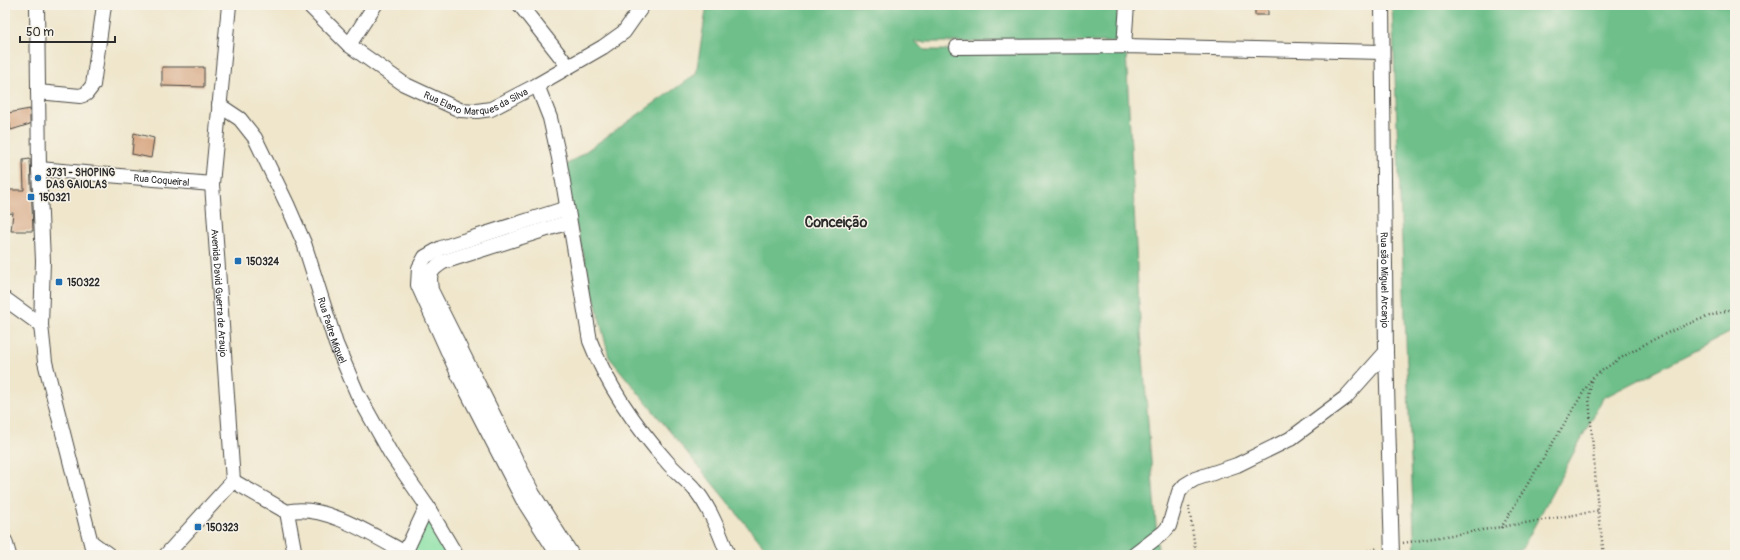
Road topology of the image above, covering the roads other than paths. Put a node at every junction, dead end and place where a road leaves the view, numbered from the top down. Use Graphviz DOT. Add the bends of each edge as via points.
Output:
graph roads {
  1 [pos="37,5"];
  2 [pos="104,5"];
  3 [pos="229,5"];
  4 [pos="309,5"];
  5 [pos="375,5"];
  6 [pos="520,5"];
  7 [pos="643,5"];
  8 [pos="1126,5"];
  9 [pos="1382,5"];
  10 [pos="349,46"];
  11 [pos="1124,46"];
  12 [pos="957,47"];
  13 [pos="1382,52"];
  14 [pos="568,66"];
  15 [pos="536,85"];
  16 [pos="38,92"];
  17 [pos="219,105"];
  18 [pos="39,168"];
  19 [pos="212,184"];
  20 [pos="568,215"];
  21 [pos="5,300"];
  22 [pos="41,325"];
  23 [pos="1386,352"];
  24 [pos="233,481"];
  25 [pos="427,506"];
  26 [pos="287,512"];
  27 [pos="5,541"];
  28 [pos="92,548"];
  29 [pos="407,554"];
  30 [pos="9,555"];
  31 [pos="109,555"];
  32 [pos="166,555"];
  33 [pos="295,555"];
  34 [pos="456,555"];
  35 [pos="558,555"];
  36 [pos="572,555"];
  37 [pos="728,555"];
  38 [pos="1134,555"];
  39 [pos="1392,555"];
  1 -- 16 [label="street"];
  2 -- 16 [label="street" via="93,86 80,96"];
  3 -- 17 [label="street, Avenida David Guerra de Araujo"];
  4 -- 10 [label="street, Rua Elano Marques da Silva"];
  5 -- 10 [label="street"];
  6 -- 14 [label="street"];
  7 -- 14 [label="street, Rua Elano Marques da Silva" via="624,32"];
  8 -- 11 [label="street"];
  9 -- 13 [label="street, Rua são Miguel Arcanjo"];
  10 -- 15 [label="street, Rua Elano Marques da Silva" via="404,84 460,110 477,112 491,109"];
  11 -- 12 [label="street"];
  11 -- 13 [label="street"];
  13 -- 23 [label="street, Rua são Miguel Arcanjo"];
  14 -- 15 [label="street, Rua Elano Marques da Silva"];
  15 -- 20 [label="street" via="550,118"];
  16 -- 18 [label="street"];
  17 -- 19 [label="street, Avenida David Guerra de Araujo"];
  17 -- 25 [label="street, Rua Padre Miguel" via="240,119 255,138 304,243 336,344 357,393 391,454"];
  18 -- 19 [label="street, Rua Coqueiral"];
  18 -- 22 [label="street" via="43,260"];
  19 -- 24 [label="street, Avenida David Guerra de Araujo"];
  20 -- 35 [label="street" via="441,248 425,257 419,268 418,285 462,383 516,486"];
  20 -- 36 [label="street" via="443,262 433,269 429,277 431,290 525,480"];
  20 -- 37 [label="street" via="590,341 601,368 621,404 669,464 697,492 717,526"];
  21 -- 22 [label="street"];
  22 -- 28 [label="street" via="46,362"];
  23 -- 38 [label="street" via="1345,398 1290,439 1237,465 1195,479 1185,485 1179,492 1169,526"];
  23 -- 39 [label="street, Rua são Miguel Arcanjo"];
  24 -- 26 [label="street"];
  24 -- 32 [label="street"];
  25 -- 29 [label="street"];
  25 -- 34 [label="street, Rua Padre Miguel"];
  26 -- 29 [label="street" via="297,509 309,510 342,520"];
  26 -- 33 [label="street"];
  27 -- 30 [label="street"];
  28 -- 31 [label="street"];
}
